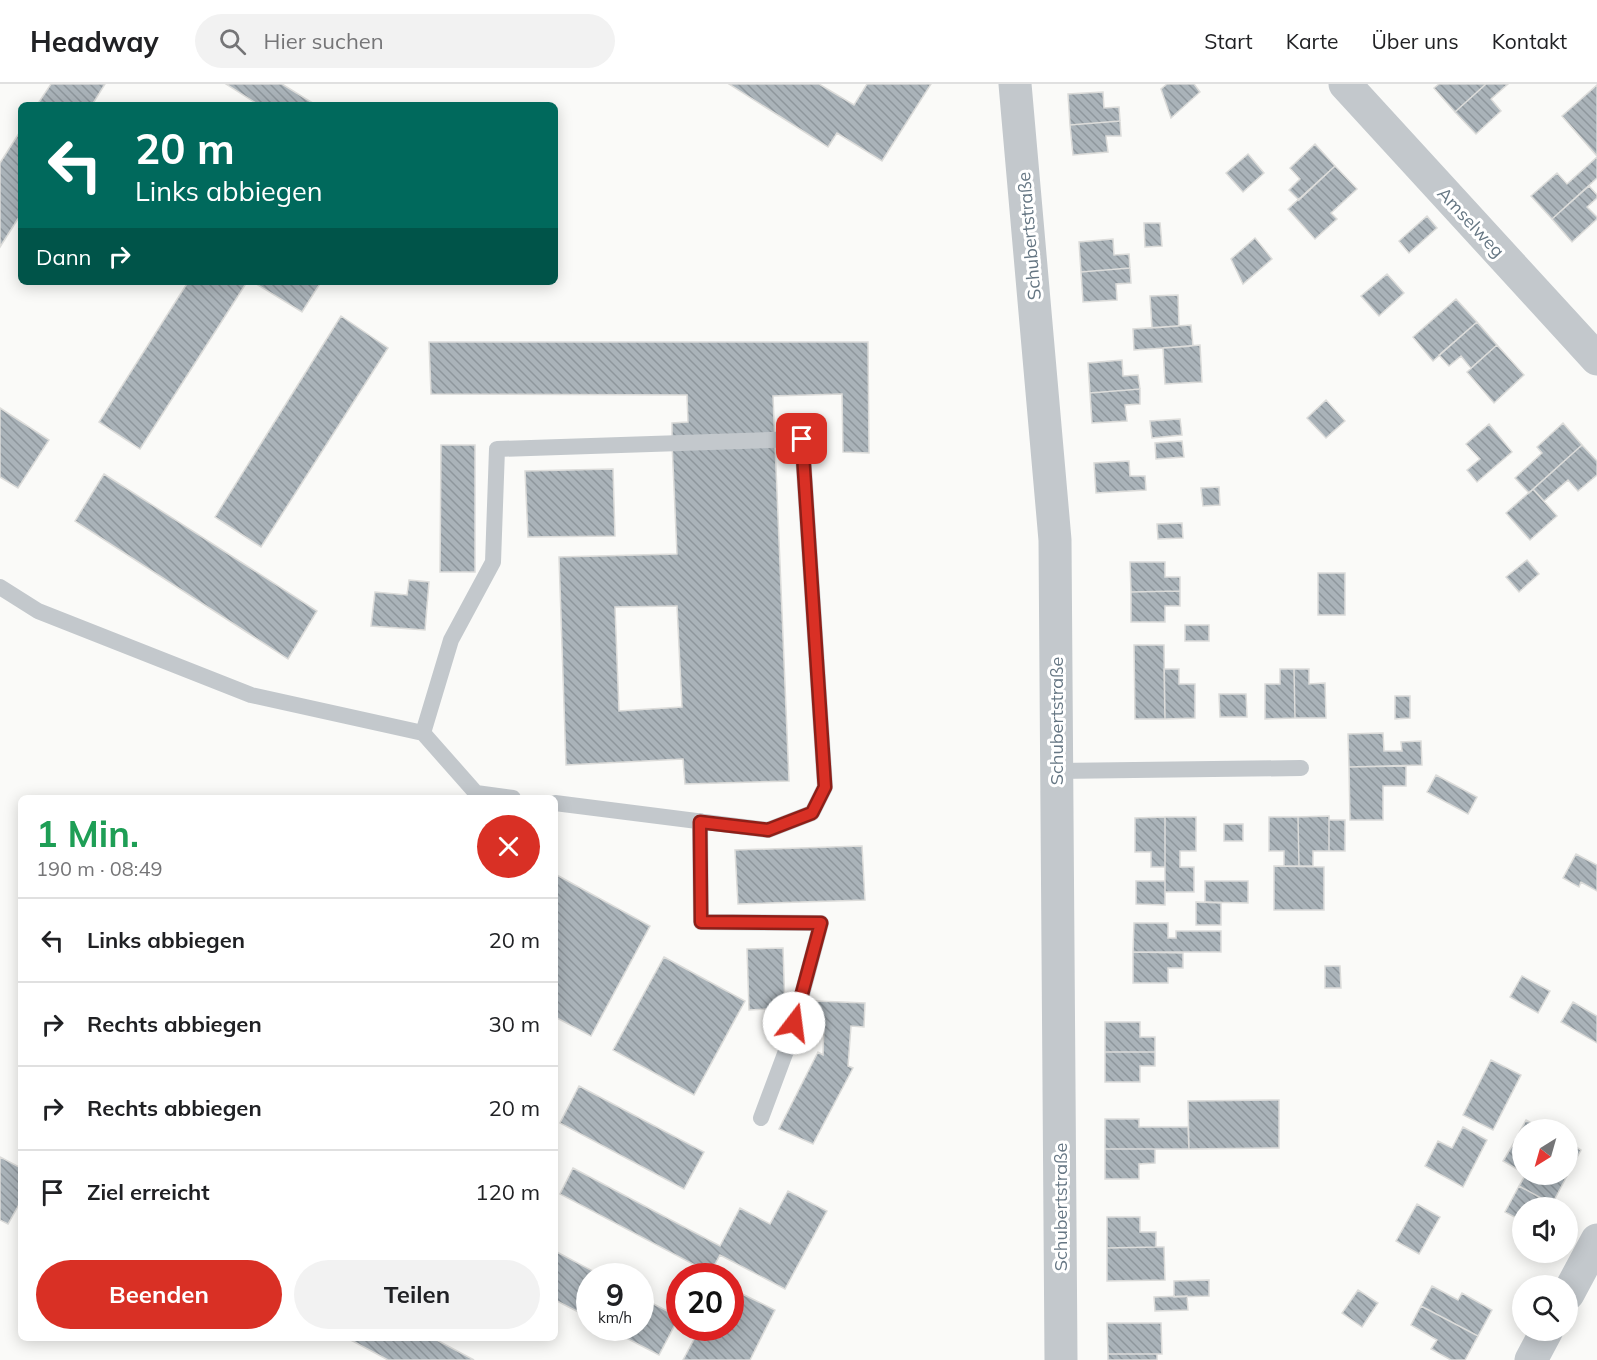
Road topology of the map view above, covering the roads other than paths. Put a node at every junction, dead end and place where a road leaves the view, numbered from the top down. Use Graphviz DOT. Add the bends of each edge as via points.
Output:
graph roads {
  1 [pos="1015,84"];
  2 [pos="1345,84"];
  3 [pos="1597,359"];
  4 [pos="0,587"];
  5 [pos="423,733"];
  6 [pos="1301,768"];
  7 [pos="1056,771"];
  8 [pos="472,795"];
  9 [pos="558,803"];
  10 [pos="700,822"];
  11 [pos="761,1118"];
  12 [pos="1597,1240"];
  13 [pos="1578,1275"];
  14 [pos="1541,1341"];
  15 [pos="1061,1360"];
  16 [pos="1531,1360"];
  1 -- 7 [label="street, Schubertstraße" via="1055,540"];
  2 -- 3 [label="street, Amselweg"];
  4 -- 5 [label="lane" via="38,611 251,695"];
  5 -- 8 [label="lane"];
  5 -- 10 [label="lane" via="451,640 493,562 497,449 802,439 825,787 812,813 768,830"];
  6 -- 7 [label="lane"];
  7 -- 15 [label="street, Schubertstraße"];
  9 -- 10 [label="lane"];
  10 -- 11 [label="lane" via="701,922 821,923 789,1044"];
  12 -- 13 [label="street"];
  14 -- 16 [label="street"];
}
